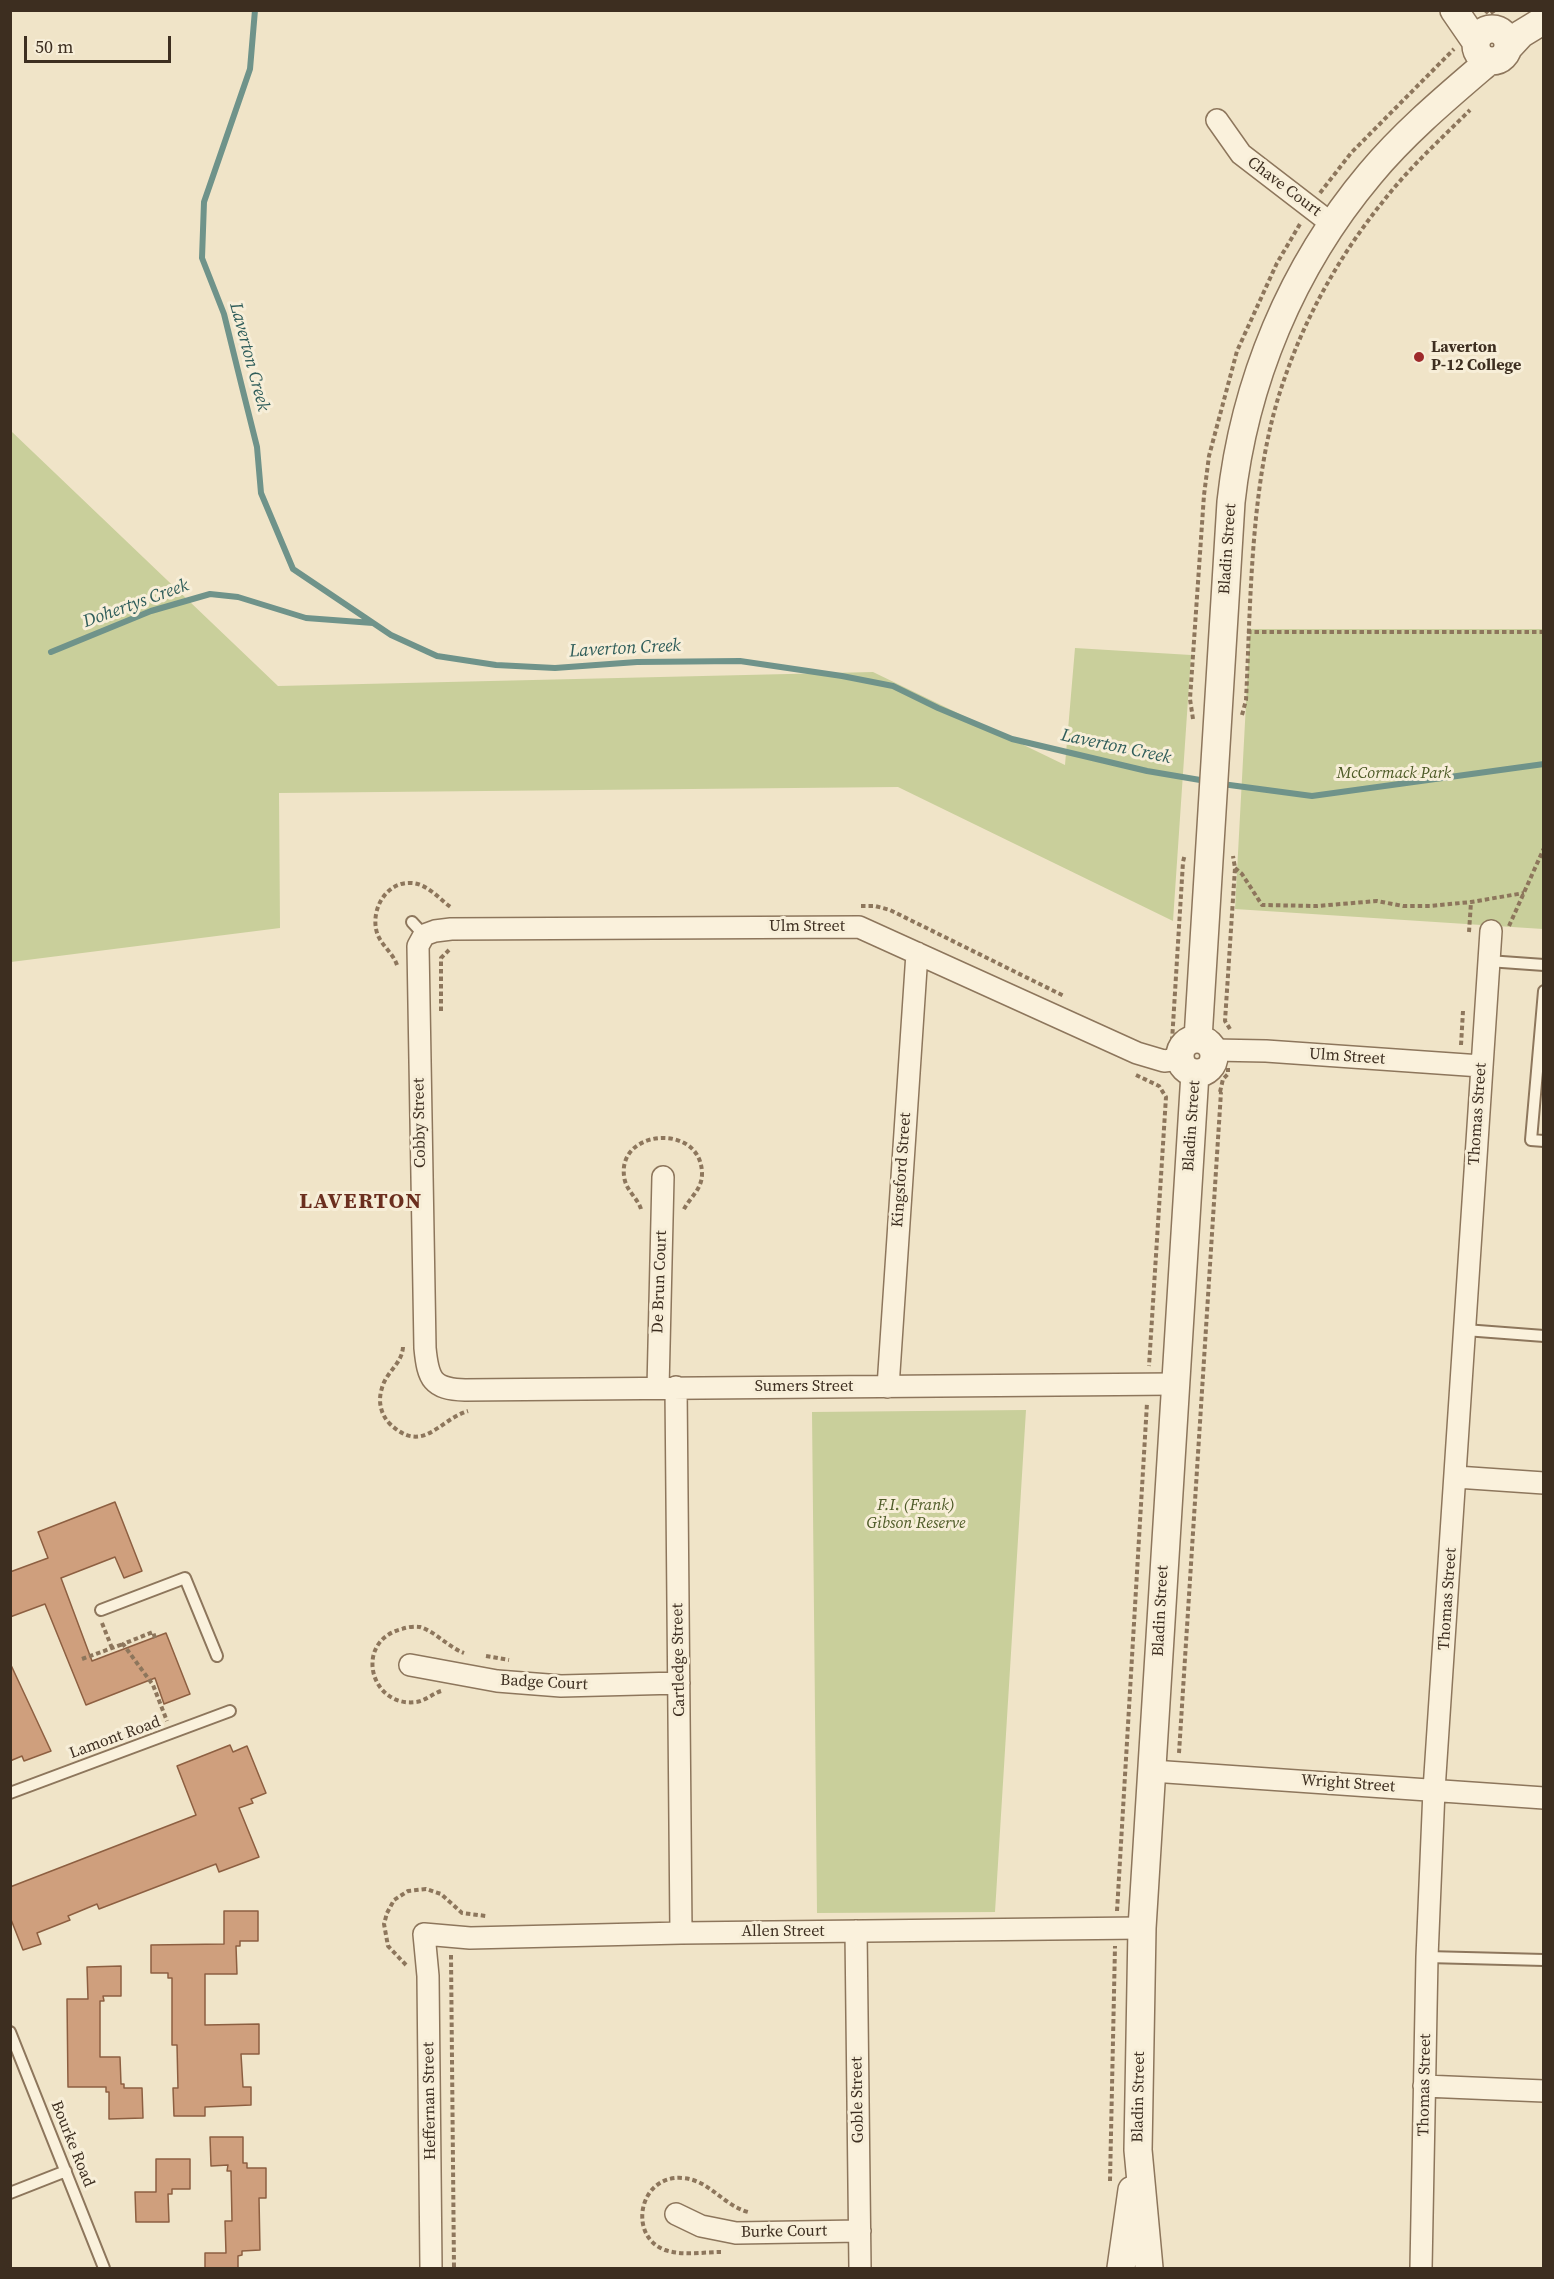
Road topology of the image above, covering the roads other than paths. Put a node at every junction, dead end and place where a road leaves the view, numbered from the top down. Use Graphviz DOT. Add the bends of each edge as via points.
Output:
graph roads {
  1 [pos="1454,10"];
  2 [pos="1461,10"];
  3 [pos="1529,10"];
  4 [pos="1544,20"];
  5 [pos="1489,35"];
  6 [pos="1217,120"];
  7 [pos="1332,224"];
  8 [pos="418,928"];
  9 [pos="1491,930"];
  10 [pos="917,953"];
  11 [pos="1488,961"];
  12 [pos="1544,965"];
  13 [pos="1544,990"];
  14 [pos="1213,1039"];
  15 [pos="1181,1059"];
  16 [pos="1481,1066"];
  17 [pos="1539,1089"];
  18 [pos="1544,1141"];
  19 [pos="663,1177"];
  20 [pos="1465,1330"];
  21 [pos="1544,1336"];
  22 [pos="435,1383"];
  23 [pos="1175,1383"];
  24 [pos="667,1388"];
  25 [pos="888,1388"];
  26 [pos="1456,1477"];
  27 [pos="1544,1483"];
  28 [pos="101,1610"];
  29 [pos="217,1656"];
  30 [pos="410,1665"];
  31 [pos="679,1683"];
  32 [pos="230,1711"];
  33 [pos="1165,1772"];
  34 [pos="1434,1790"];
  35 [pos="10,1793"];
  36 [pos="1544,1798"];
  37 [pos="1142,1928"];
  38 [pos="856,1932"];
  39 [pos="681,1933"];
  40 [pos="424,1934"];
  41 [pos="1427,1957"];
  42 [pos="1544,1960"];
  43 [pos="10,2032"];
  44 [pos="1424,2086"];
  45 [pos="1544,2091"];
  46 [pos="1138,2151"];
  47 [pos="66,2171"];
  48 [pos="10,2193"];
  49 [pos="676,2214"];
  50 [pos="860,2231"];
  51 [pos="104,2268"];
  52 [pos="431,2268"];
  53 [pos="860,2268"];
  54 [pos="1121,2268"];
  55 [pos="1149,2268"];
  56 [pos="1421,2268"];
  1 -- 5 [label="street"];
  2 -- 5 [label="street"];
  3 -- 5 [label="street, Bladin Street"];
  4 -- 5 [label="street, Bladin Street" via="1521,34"];
  5 -- 7 [label="street, Bladin Street"];
  6 -- 7 [label="street, Chave Court" via="1241,154"];
  7 -- 14 [label="street, Bladin Street" via="1281,316 1254,388 1235,470 1222,631 1229,719 1195,862"];
  8 -- 10 [label="street, Ulm Street" via="435,931 859,927"];
  8 -- 22 [label="street, Cobby Street" via="425,1348 427,1369"];
  9 -- 11 [label="street, Thomas Street"];
  10 -- 15 [label="street, Ulm Street" via="1137,1053 1164,1061"];
  10 -- 25 [label="street, Kingsford Street"];
  11 -- 12 [label="lane"];
  11 -- 16 [label="street, Thomas Street"];
  13 -- 17 [label="lane"];
  14 -- 15 [label="street" via="1192,1039 1181,1049"];
  14 -- 16 [label="street, Ulm Street" via="1266,1051"];
  15 -- 23 [label="street, Bladin Street"];
  16 -- 20 [label="street, Thomas Street"];
  17 -- 18 [label="lane" via="1531,1140"];
  19 -- 24 [label="street, De Brun Court"];
  20 -- 21 [label="lane"];
  20 -- 26 [label="street, Thomas Street"];
  22 -- 24 [label="street, Sumers Street" via="465,1390"];
  23 -- 25 [label="street, Sumers Street"];
  23 -- 33 [label="street, Bladin Street"];
  24 -- 25 [label="street, Sumers Street"];
  24 -- 31 [label="street, Cartledge Street"];
  26 -- 27 [label="street"];
  26 -- 34 [label="street, Thomas Street"];
  28 -- 29 [label="lane" via="185,1578"];
  30 -- 31 [label="street, Badge Court" via="497,1682 561,1686"];
  31 -- 39 [label="street, Cartledge Street"];
  32 -- 35 [label="lane, Lamont Road"];
  33 -- 34 [label="street, Wright Street"];
  33 -- 37 [label="street, Bladin Street"];
  34 -- 36 [label="street, Wright Street"];
  34 -- 41 [label="street, Thomas Street"];
  37 -- 38 [label="street, Allen Street"];
  37 -- 46 [label="street, Bladin Street"];
  38 -- 39 [label="street, Allen Street"];
  38 -- 50 [label="street, Goble Street"];
  39 -- 40 [label="street, Allen Street" via="470,1938"];
  40 -- 52 [label="street, Heffernan Street" via="428,1976"];
  41 -- 42 [label="lane"];
  41 -- 44 [label="street, Thomas Street"];
  43 -- 47 [label="lane, Bourke Road"];
  44 -- 45 [label="street"];
  44 -- 56 [label="street, Thomas Street"];
  46 -- 54 [label="street, Bladin Street"];
  46 -- 55 [label="street, Bladin Street"];
  47 -- 48 [label="lane"];
  47 -- 51 [label="lane, Bourke Road"];
  49 -- 50 [label="street, Burke Court" via="701,2226 736,2234"];
  50 -- 53 [label="street, Goble Street"];
}
